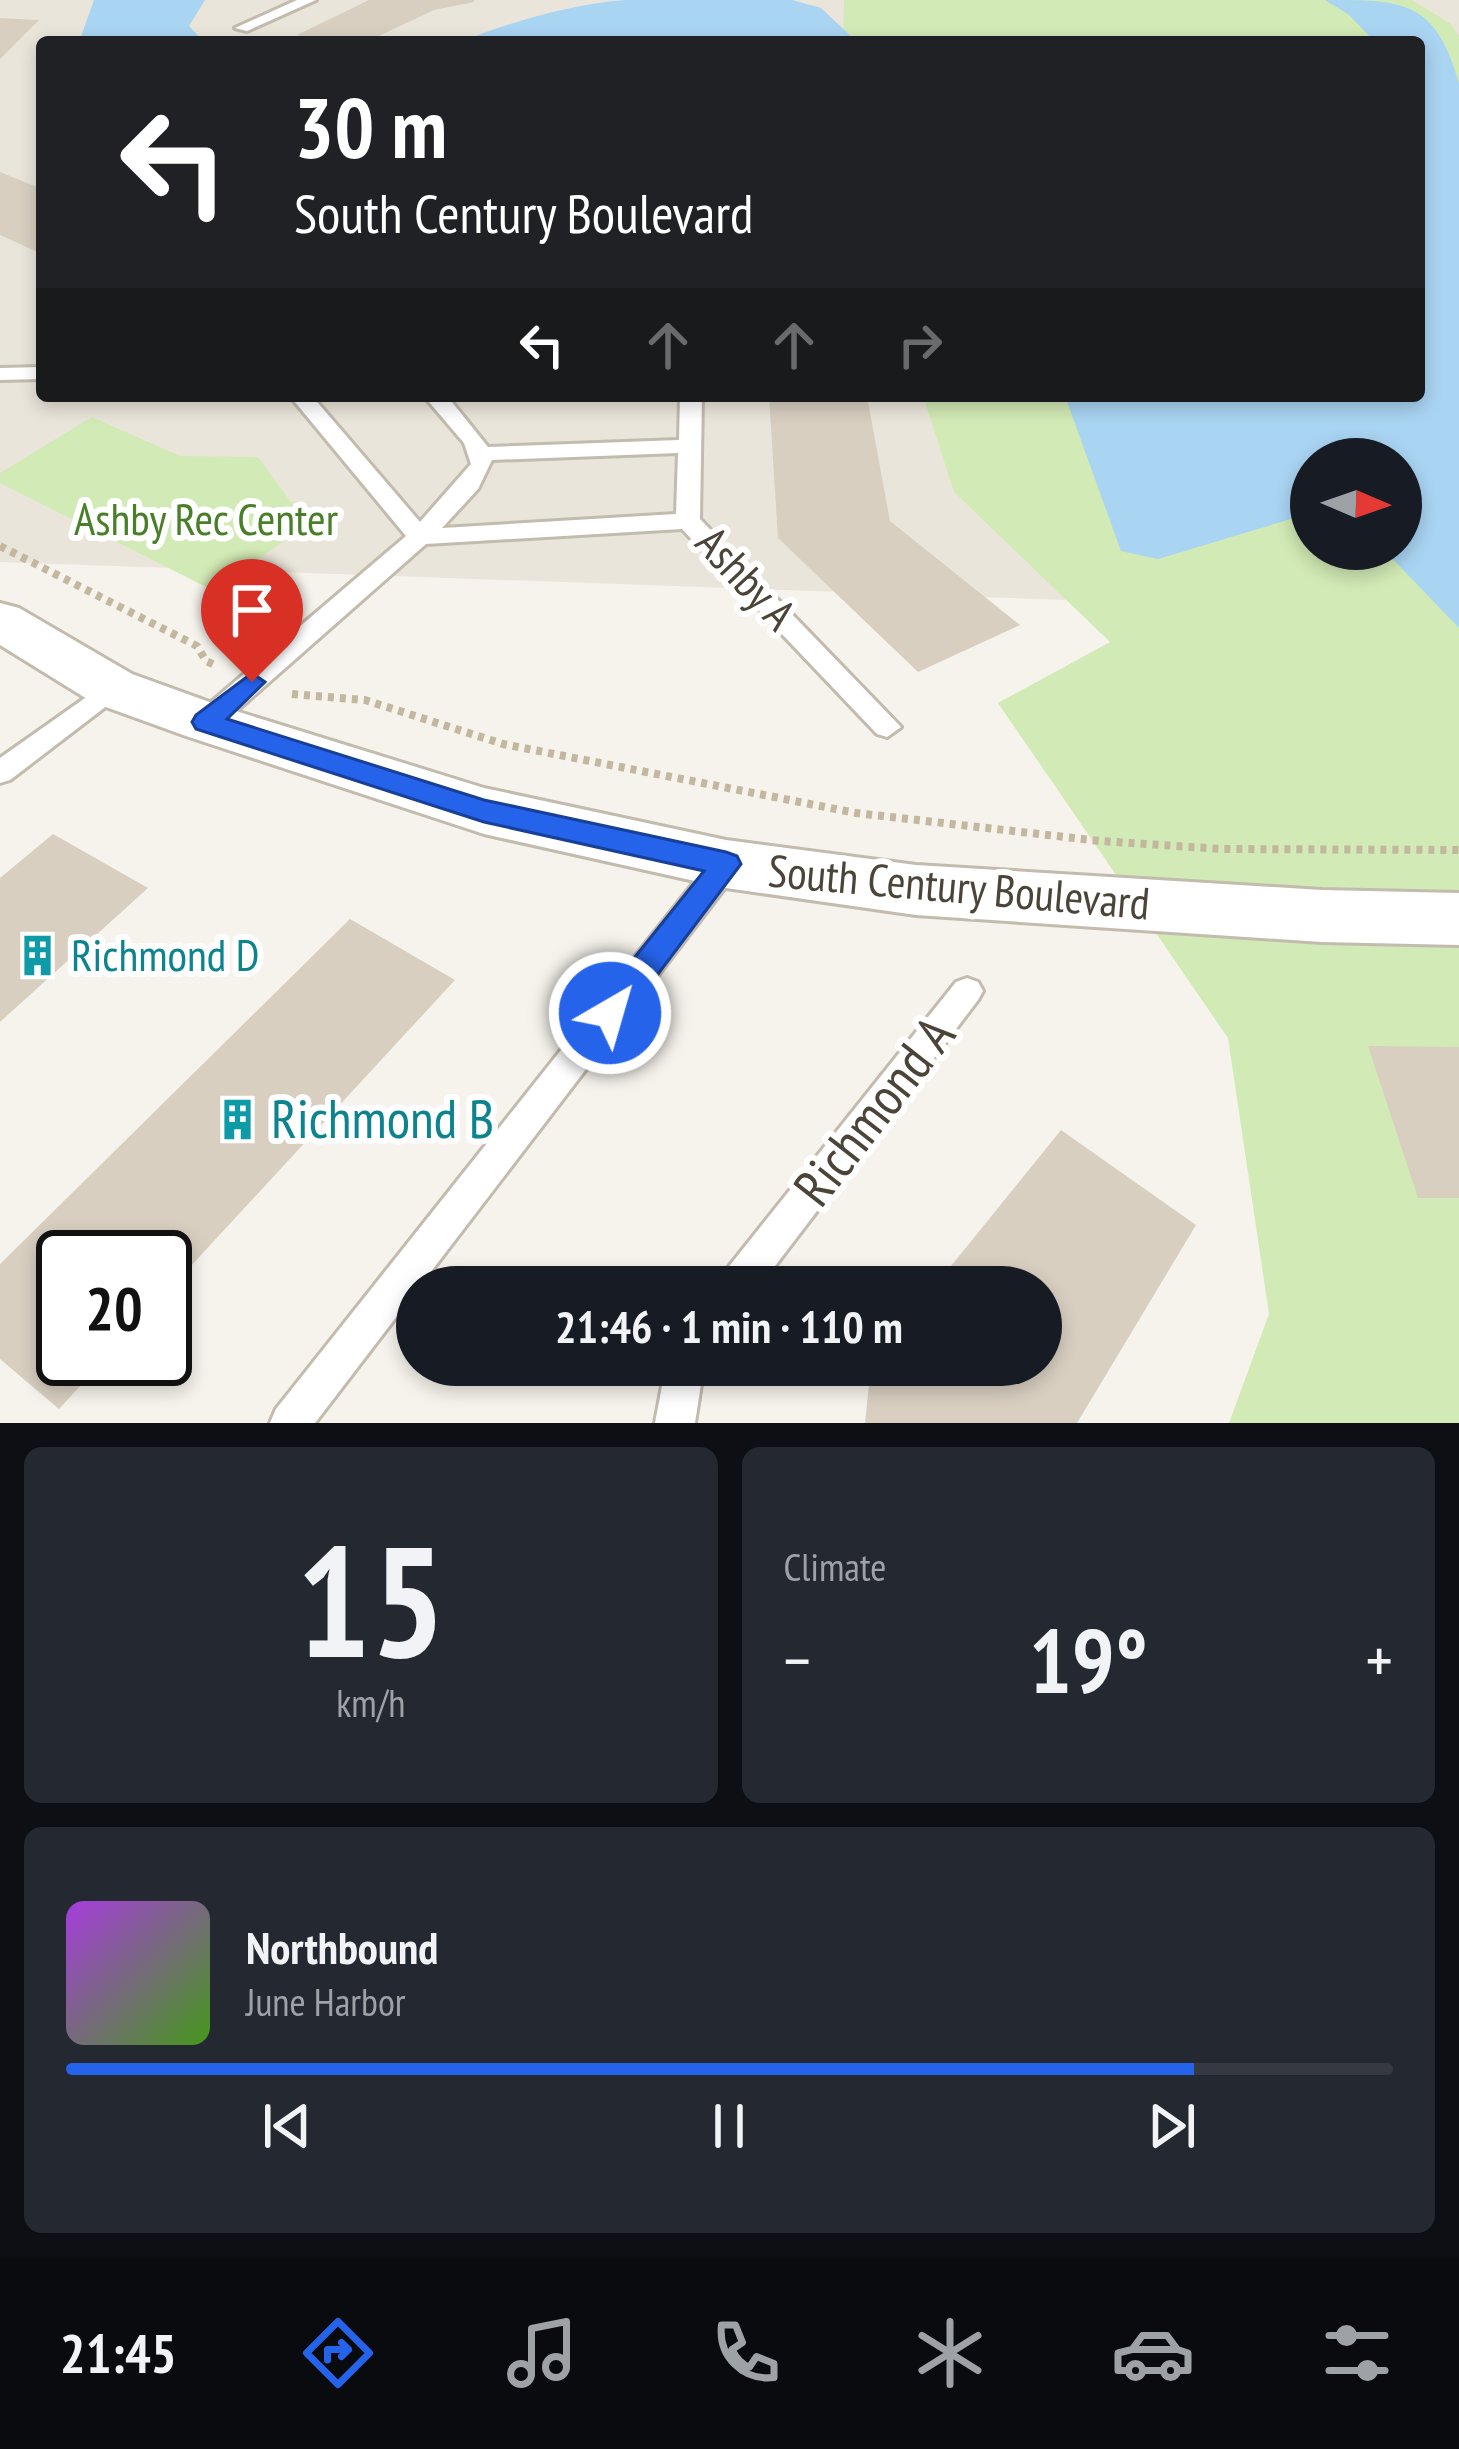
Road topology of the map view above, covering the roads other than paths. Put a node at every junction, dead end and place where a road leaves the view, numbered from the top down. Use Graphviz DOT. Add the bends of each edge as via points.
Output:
graph roads {
  1 [pos="309,0"];
  2 [pos="242,28"];
  3 [pos="36,373"];
  4 [pos="0,374"];
  5 [pos="306,402"];
  6 [pos="440,402"];
  7 [pos="692,402"];
  8 [pos="690,446"];
  9 [pos="482,454"];
  10 [pos="688,520"];
  11 [pos="421,537"];
  12 [pos="0,621"];
  13 [pos="112,688"];
  14 [pos="206,722"];
  15 [pos="887,727"];
  16 [pos="0,773"];
  17 [pos="726,864"];
  18 [pos="1459,920"];
  19 [pos="967,991"];
  20 [pos="752,1266"];
  21 [pos="682,1386"];
  22 [pos="290,1423"];
  23 [pos="675,1423"];
  1 -- 2 [label="lane"];
  3 -- 4 [label="lane"];
  5 -- 11 [label="lane"];
  6 -- 9 [label="lane"];
  7 -- 8 [label="lane, Ashby A"];
  8 -- 9 [label="lane"];
  8 -- 10 [label="lane, Ashby A"];
  9 -- 11 [label="lane" via="470,484"];
  10 -- 11 [label="lane"];
  10 -- 15 [label="lane, Ashby A"];
  11 -- 14 [label="lane"];
  12 -- 13 [label="street, South Century Boulevard"];
  13 -- 14 [label="street, South Century Boulevard"];
  13 -- 16 [label="lane"];
  14 -- 17 [label="street, South Century Boulevard" via="484,811"];
  17 -- 18 [label="street, South Century Boulevard" via="916,890"];
  17 -- 22 [label="lane"];
  19 -- 20 [label="lane, Richmond A"];
  21 -- 23 [label="lane"];
}
